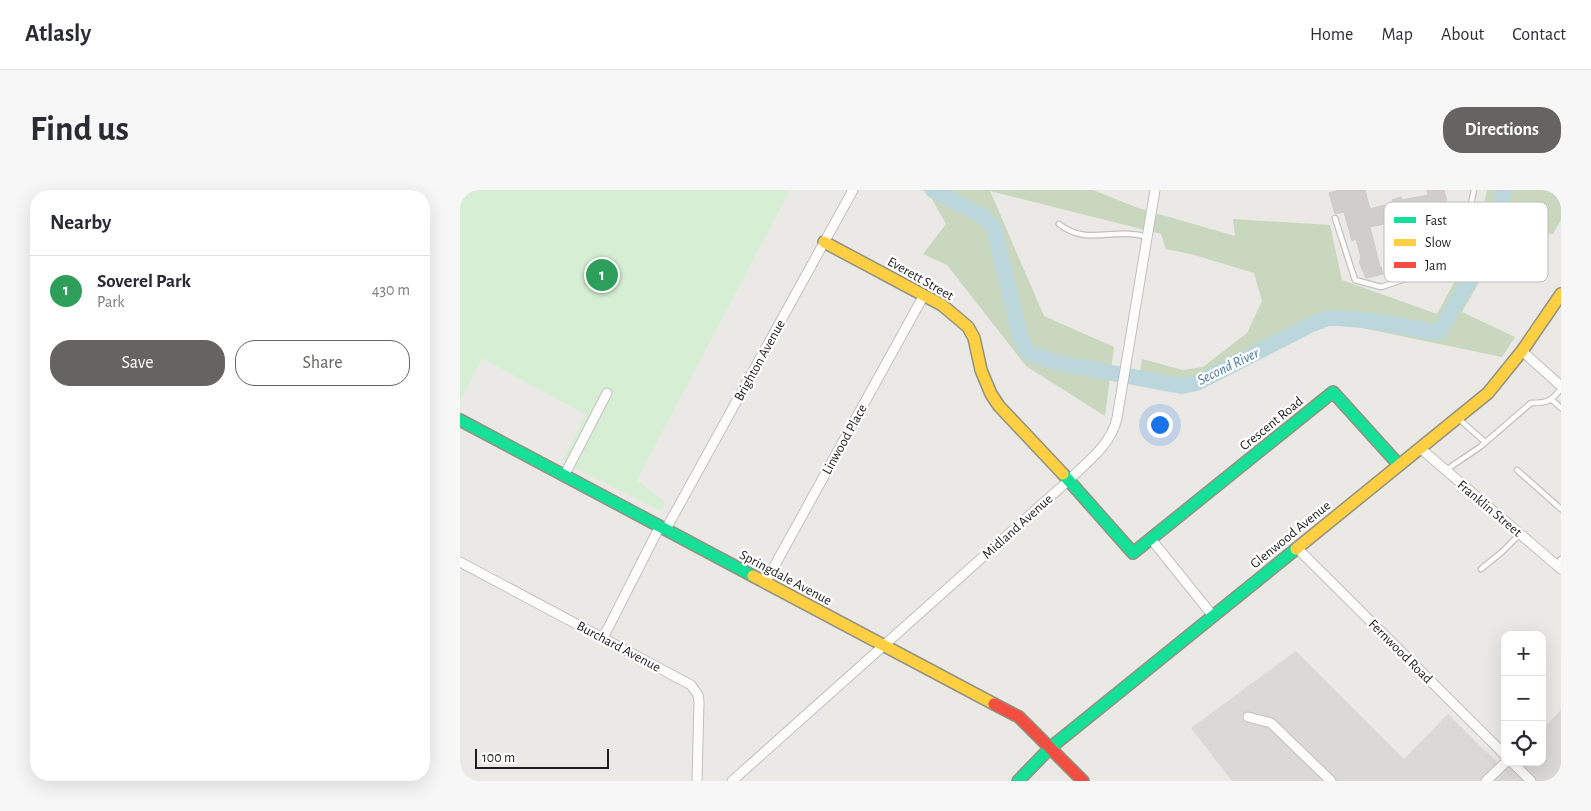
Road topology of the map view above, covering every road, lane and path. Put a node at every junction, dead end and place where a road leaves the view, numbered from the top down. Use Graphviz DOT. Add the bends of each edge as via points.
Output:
graph roads {
  1 [pos="853,190"];
  2 [pos="1155,190"];
  3 [pos="1335,218"];
  4 [pos="1059,224"];
  5 [pos="1147,237"];
  6 [pos="824,242"];
  7 [pos="1398,282"];
  8 [pos="1561,294"];
  9 [pos="924,295"];
  10 [pos="1522,351"];
  11 [pos="1561,386"];
  12 [pos="1561,390"];
  13 [pos="607,393"];
  14 [pos="1552,400"];
  15 [pos="1561,408"];
  16 [pos="1458,418"];
  17 [pos="460,420"];
  18 [pos="1485,442"];
  19 [pos="1420,448"];
  20 [pos="1399,465"];
  21 [pos="1446,470"];
  22 [pos="1517,470"];
  23 [pos="564,476"];
  24 [pos="1069,480"];
  25 [pos="1561,510"];
  26 [pos="663,528"];
  27 [pos="1520,534"];
  28 [pos="1151,539"];
  29 [pos="1297,548"];
  30 [pos="460,562"];
  31 [pos="1559,564"];
  32 [pos="1481,569"];
  33 [pos="765,583"];
  34 [pos="1213,616"];
  35 [pos="603,638"];
  36 [pos="884,646"];
  37 [pos="1248,717"];
  38 [pos="1050,748"];
  39 [pos="1501,751"];
  40 [pos="1502,766"];
  41 [pos="1516,766"];
  42 [pos="697,781"];
  43 [pos="732,781"];
  44 [pos="1018,781"];
  45 [pos="1083,781"];
  46 [pos="1331,781"];
  47 [pos="1486,781"];
  48 [pos="1531,781"];
  1 -- 6 [label="street, Brighton Avenue"];
  2 -- 5 [label="street, Midland Avenue"];
  3 -- 7 [label="lane" via="1355,280 1381,288"];
  4 -- 5 [label="lane" via="1067,230 1094,237 1132,234"];
  5 -- 24 [label="street, Midland Avenue" via="1112,436"];
  6 -- 9 [label="street, Everett Street"];
  6 -- 26 [label="street, Brighton Avenue"];
  8 -- 10 [label="street, Glenwood Avenue"];
  9 -- 24 [label="street, Everett Street" via="951,312 968,328 991,394"];
  9 -- 33 [label="street, Linwood Place"];
  10 -- 11 [label="street"];
  10 -- 16 [label="street, Glenwood Avenue" via="1488,393"];
  12 -- 14 [label="lane"];
  13 -- 23 [label="street"];
  14 -- 15 [label="lane"];
  14 -- 18 [label="lane" via="1531,403"];
  16 -- 18 [label="lane"];
  16 -- 19 [label="street, Glenwood Avenue"];
  17 -- 23 [label="street, Springdale Avenue"];
  18 -- 21 [label="lane"];
  19 -- 20 [label="street, Glenwood Avenue"];
  19 -- 21 [label="street, Franklin Street"];
  20 -- 28 [label="street, Crescent Road" via="1333,392"];
  20 -- 29 [label="street, Glenwood Avenue"];
  21 -- 27 [label="street, Franklin Street"];
  22 -- 25 [label="lane"];
  23 -- 26 [label="street, Springdale Avenue"];
  24 -- 28 [label="street, Everett Street" via="1133,553"];
  24 -- 36 [label="street, Midland Avenue"];
  26 -- 33 [label="street, Springdale Avenue"];
  26 -- 35 [label="street, Brighton Avenue"];
  27 -- 31 [label="street, Franklin Street"];
  27 -- 32 [label="lane"];
  28 -- 34 [label="street"];
  29 -- 34 [label="street, Glenwood Avenue"];
  29 -- 39 [label="street, Fernwood Road"];
  30 -- 35 [label="street, Burchard Avenue"];
  33 -- 36 [label="street, Springdale Avenue"];
  34 -- 38 [label="street, Glenwood Avenue"];
  35 -- 42 [label="street, Burchard Avenue" via="695,689 699,702"];
  36 -- 38 [label="street, Springdale Avenue" via="1019,717"];
  36 -- 43 [label="street, Midland Avenue"];
  37 -- 46 [label="street" via="1272,723"];
  38 -- 44 [label="street, Glenwood Avenue"];
  38 -- 45 [label="street, Springdale Avenue"];
  40 -- 47 [label="street"];
  41 -- 48 [label="street"];
}
